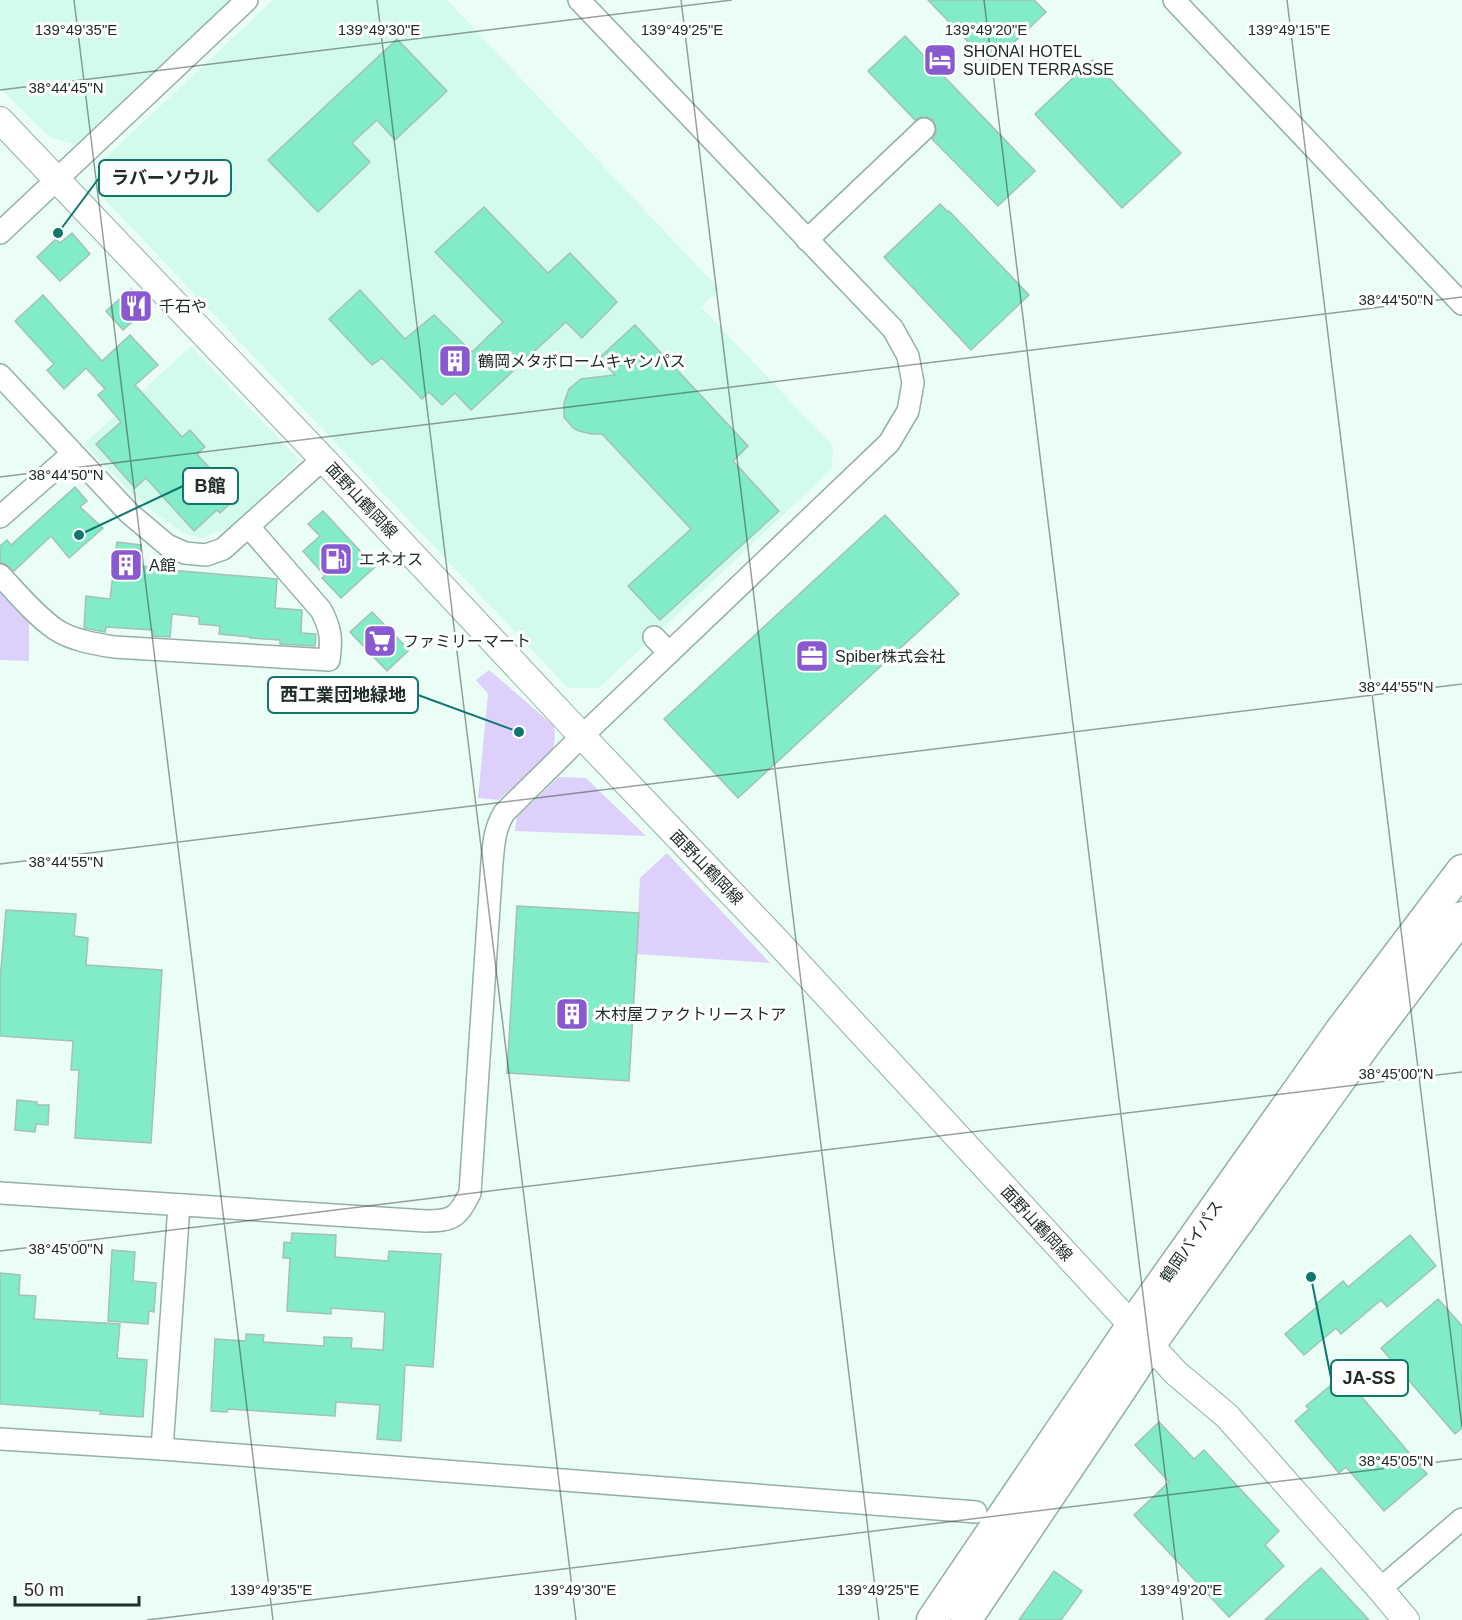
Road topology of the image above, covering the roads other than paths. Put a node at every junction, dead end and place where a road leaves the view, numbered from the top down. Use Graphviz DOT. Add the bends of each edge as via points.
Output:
graph roads {
  1 [pos="247,0"];
  2 [pos="579,0"];
  3 [pos="1174,0"];
  4 [pos="0,120"];
  5 [pos="924,129"];
  6 [pos="56,179"];
  7 [pos="0,233"];
  8 [pos="807,240"];
  9 [pos="1459,296"];
  10 [pos="0,375"];
  11 [pos="72,454"];
  12 [pos="323,459"];
  13 [pos="0,518"];
  14 [pos="249,526"];
  15 [pos="0,575"];
  16 [pos="654,637"];
  17 [pos="669,653"];
  18 [pos="582,736"];
  19 [pos="1462,870"];
  20 [pos="1462,917"];
  21 [pos="0,1193"];
  22 [pos="179,1205"];
  23 [pos="1141,1335"];
  24 [pos="0,1439"];
  25 [pos="162,1449"];
  26 [pos="976,1512"];
  27 [pos="1462,1519"];
  28 [pos="1380,1588"];
  29 [pos="932,1620"];
  30 [pos="966,1620"];
  31 [pos="1406,1620"];
  1 -- 6 [label="street"];
  2 -- 8 [label="street"];
  3 -- 9 [label="street"];
  4 -- 6 [label="main road, 面野山鶴岡線"];
  5 -- 8 [label="street"];
  6 -- 7 [label="street"];
  6 -- 12 [label="main road, 面野山鶴岡線"];
  8 -- 17 [label="street" via="893,329 908,356 913,383 909,411 889,444"];
  10 -- 11 [label="street"];
  11 -- 13 [label="street"];
  11 -- 14 [label="street" via="129,513 167,545 185,553 206,555 223,549"];
  12 -- 14 [label="street"];
  12 -- 18 [label="main road, 面野山鶴岡線"];
  14 -- 15 [label="street" via="321,610 329,626 329,660 88,643 56,630"];
  16 -- 17 [label="street"];
  17 -- 18 [label="street"];
  18 -- 22 [label="street" via="504,813 495,833 470,1193 462,1209 452,1218 426,1221"];
  18 -- 23 [label="main road, 面野山鶴岡線" via="776,939"];
  19 -- 23 [label="highway, 鶴岡バイパス" via="1340,1031"];
  20 -- 23 [label="highway, 鶴岡バイパス"];
  21 -- 22 [label="street"];
  22 -- 25 [label="street"];
  23 -- 28 [label="main road, 面野山鶴岡線" via="1176,1373 1227,1416"];
  23 -- 29 [label="highway, 鶴岡バイパス"];
  23 -- 30 [label="highway, 鶴岡バイパス" via="1124,1385"];
  24 -- 25 [label="street"];
  25 -- 26 [label="street"];
  27 -- 28 [label="street"];
  28 -- 31 [label="main road, 面野山鶴岡線"];
}
